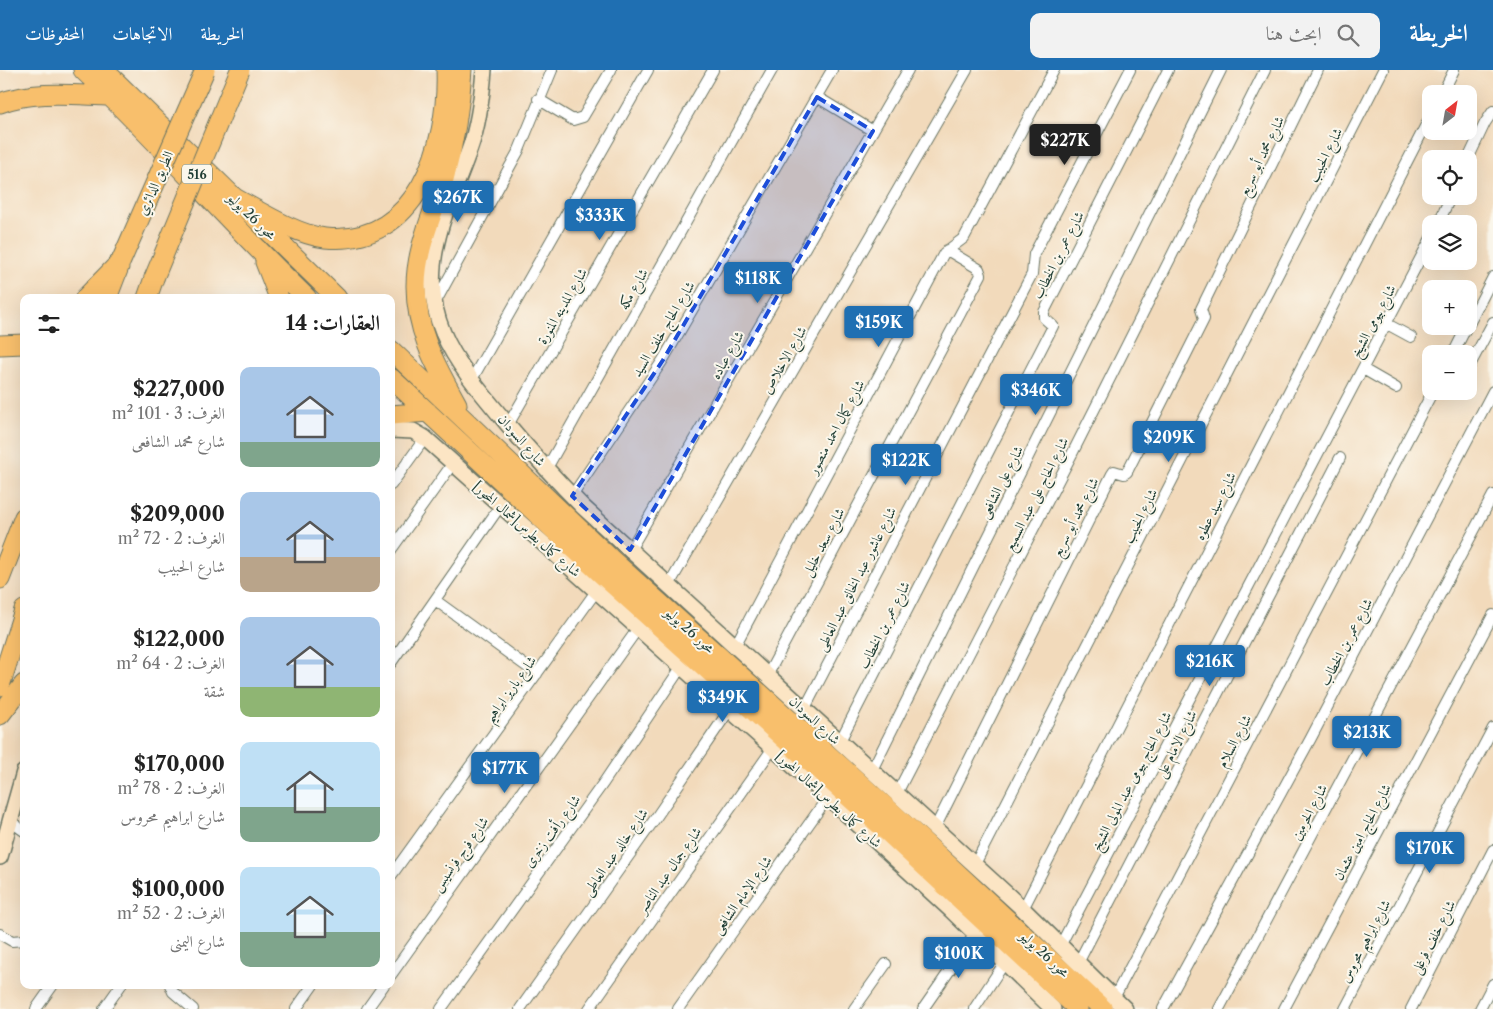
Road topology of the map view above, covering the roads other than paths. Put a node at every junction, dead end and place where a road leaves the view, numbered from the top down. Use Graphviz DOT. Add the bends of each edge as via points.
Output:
graph roads {
  1 [pos="83,70"];
  2 [pos="104,70"];
  3 [pos="205,70"];
  4 [pos="240,70"];
  5 [pos="446,70"];
  6 [pos="462,70"];
  7 [pos="484,70"];
  8 [pos="552,70"];
  9 [pos="611,70"];
  10 [pos="648,70"];
  11 [pos="713,70"];
  12 [pos="772,70"];
  13 [pos="832,70"];
  14 [pos="908,70"];
  15 [pos="967,70"];
  16 [pos="1054,70"];
  17 [pos="1130,70"];
  18 [pos="1168,70"];
  19 [pos="1221,70"];
  20 [pos="1266,70"];
  21 [pos="1318,70"];
  22 [pos="1384,70"];
  23 [pos="1454,70"];
  24 [pos="1446,85"];
  25 [pos="110,96"];
  26 [pos="816,97"];
  27 [pos="538,99"];
  28 [pos="0,103"];
  29 [pos="1493,111"];
  30 [pos="873,131"];
  31 [pos="1422,133"];
  32 [pos="1472,150"];
  33 [pos="231,196"];
  34 [pos="947,250"];
  35 [pos="263,256"];
  36 [pos="1422,256"];
  37 [pos="121,261"];
  38 [pos="1493,278"];
  39 [pos="89,294"];
  40 [pos="109,294"];
  41 [pos="149,294"];
  42 [pos="277,294"];
  43 [pos="303,294"];
  44 [pos="333,294"];
  45 [pos="434,303"];
  46 [pos="1477,308"];
  47 [pos="1493,322"];
  48 [pos="1387,324"];
  49 [pos="1411,337"];
  50 [pos="20,344"];
  51 [pos="0,345"];
  52 [pos="1477,352"];
  53 [pos="395,354"];
  54 [pos="1363,369"];
  55 [pos="471,380"];
  56 [pos="395,382"];
  57 [pos="1396,388"];
  58 [pos="1493,391"];
  59 [pos="1428,400"];
  60 [pos="428,412"];
  61 [pos="395,415"];
  62 [pos="1338,417"];
  63 [pos="464,419"];
  64 [pos="508,425"];
  65 [pos="395,430"];
  66 [pos="425,438"];
  67 [pos="1340,458"];
  68 [pos="453,464"];
  69 [pos="547,468"];
  70 [pos="395,479"];
  71 [pos="1493,495"];
  72 [pos="572,496"];
  73 [pos="501,505"];
  74 [pos="20,527"];
  75 [pos="395,544"];
  76 [pos="630,550"];
  77 [pos="0,579"];
  78 [pos="669,585"];
  79 [pos="598,590"];
  80 [pos="435,600"];
  81 [pos="1493,615"];
  82 [pos="20,623"];
  83 [pos="639,627"];
  84 [pos="735,646"];
  85 [pos="395,656"];
  86 [pos="682,666"];
  87 [pos="537,674"];
  88 [pos="767,676"];
  89 [pos="0,686"];
  90 [pos="20,689"];
  91 [pos="730,709"];
  92 [pos="804,710"];
  93 [pos="0,714"];
  94 [pos="1493,728"];
  95 [pos="839,743"];
  96 [pos="772,748"];
  97 [pos="871,772"];
  98 [pos="20,786"];
  99 [pos="896,795"];
  100 [pos="828,797"];
  101 [pos="10,821"];
  102 [pos="20,828"];
  103 [pos="934,830"];
  104 [pos="1,849"];
  105 [pos="1493,850"];
  106 [pos="974,866"];
  107 [pos="395,870"];
  108 [pos="1023,910"];
  109 [pos="0,934"];
  110 [pos="975,934"];
  111 [pos="20,940"];
  112 [pos="1060,946"];
  113 [pos="1005,962"];
  114 [pos="1078,963"];
  115 [pos="886,964"];
  116 [pos="395,969"];
  117 [pos="1493,984"];
  118 [pos="50,989"];
  119 [pos="118,989"];
  120 [pos="172,989"];
  121 [pos="310,989"];
  122 [pos="381,989"];
  123 [pos="1109,1003"];
  124 [pos="1044,1006"];
  125 [pos="36,1009"];
  126 [pos="104,1009"];
  127 [pos="193,1009"];
  128 [pos="296,1009"];
  129 [pos="367,1009"];
  130 [pos="441,1009"];
  131 [pos="520,1009"];
  132 [pos="589,1009"];
  133 [pos="678,1009"];
  134 [pos="854,1009"];
  135 [pos="923,1009"];
  136 [pos="974,1009"];
  137 [pos="1078,1009"];
  138 [pos="1125,1009"];
  139 [pos="1163,1009"];
  140 [pos="1219,1009"];
  141 [pos="1284,1009"];
  142 [pos="1345,1009"];
  143 [pos="1411,1009"];
  144 [pos="1480,1009"];
  1 -- 25 [label="highway, محور 26 يوليو"];
  2 -- 33 [label="highway, محور 26 يوليو"];
  3 -- 37 [label="highway, الطريق الدائري / 516, bridge"];
  4 -- 41 [label="highway, 516, bridge"];
  5 -- 33 [label="highway" via="439,134 421,188 404,212 380,229 353,238 324,238 296,229"];
  6 -- 63 [label="highway" via="454,140 421,246 416,287 430,353"];
  7 -- 45 [label="street, شارع السودان" via="473,138 434,252"];
  8 -- 27 [label="street"];
  9 -- 27 [label="street" via="583,118 578,120"];
  10 -- 55 [label="street"];
  11 -- 64 [label="street, شارع المدينه المنورة"];
  12 -- 69 [label="street, شارع مكه"];
  13 -- 26 [label="street, شارع الحاج خلف السيد"];
  14 -- 30 [label="street, شارع عباده"];
  15 -- 78 [label="street, شارع الاخلاص"];
  16 -- 34 [label="street, شارع كمال احمد منصور" via="964,238"];
  17 -- 92 [label="street, شارع عاشور عبد الخالق عبد العاطى" via="1034,254 1032,274"];
  18 -- 95 [label="street, شارع عمر بن الخطاب" via="1044,312 1044,318 1053,326"];
  19 -- 97 [label="street, شارع على الشافعى"];
  20 -- 99 [label="street, شارع الحاج على عبد السميع"];
  21 -- 103 [label="street, شارع محمد أبو سريع" via="1200,310 1204,319 1127,472 1114,471 1112,474"];
  22 -- 106 [label="street, شارع الحبيب"];
  23 -- 24 [label="street"];
  25 -- 28 [label="highway" via="43,94"];
  25 -- 35 [label="highway, محور 26 يوليو"];
  26 -- 30 [label="street"];
  26 -- 72 [label="street, شارع الحاج خلف السيد" via="663,360"];
  27 -- 45 [label="street" via="519,150"];
  29 -- 32 [label="street"];
  30 -- 76 [label="street, شارع عباده"];
  31 -- 108 [label="street, شارع سيد عطوه"];
  33 -- 44 [label="highway, محور 26 يوليو"];
  34 -- 84 [label="street, شارع كمال احمد منصور"];
  34 -- 88 [label="street, شارع سعد خليل" via="979,269 981,274"];
  35 -- 42 [label="highway"];
  35 -- 43 [label="highway, محور 26 يوليو"];
  36 -- 48 [label="street, شارع بيومى الشيخ"];
  37 -- 39 [label="highway"];
  37 -- 40 [label="highway, الطريق الدائري / 516"];
  38 -- 46 [label="street"];
  45 -- 55 [label="street, شارع السودان" via="442,333 454,358"];
  47 -- 52 [label="street"];
  48 -- 49 [label="street"];
  48 -- 54 [label="street, شارع بيومى الشيخ"];
  50 -- 51 [label="highway"];
  53 -- 63 [label="highway, محور 26 يوليو"];
  54 -- 57 [label="street"];
  54 -- 62 [label="street, شارع بيومى الشيخ"];
  55 -- 64 [label="street, شارع السودان"];
  56 -- 60 [label="highway, محور 26 يوليو"];
  58 -- 139 [label="street, شارع عمر بن الخطاب" via="1311,738"];
  59 -- 123 [label="street, شارع السلام"];
  60 -- 61 [label="highway"];
  60 -- 137 [label="highway, محور 26 يوليو"];
  62 -- 112 [label="street, شارع الحاج بيومى عبد المولى الشيخ"];
  63 -- 123 [label="highway, محور 26 يوليو" via="610,558"];
  64 -- 69 [label="street, شارع السودان"];
  65 -- 66 [label="street, شارع كمال بطرس[شمال المحور]" via="413,432"];
  66 -- 68 [label="street, شارع كمال بطرس[شمال المحور]"];
  66 -- 70 [label="street"];
  67 -- 114 [label="street, شارع الامام على"];
  68 -- 73 [label="street, شارع كمال بطرس[شمال المحور]"];
  68 -- 75 [label="street"];
  69 -- 72 [label="street, شارع السودان"];
  71 -- 140 [label="street, شارع الحرمين"];
  72 -- 76 [label="street, شارع السودان"];
  73 -- 79 [label="street, شارع كمال بطرس[شمال المحور]"];
  73 -- 80 [label="street"];
  74 -- 77 [label="highway"];
  76 -- 78 [label="street, شارع السودان"];
  78 -- 84 [label="street, شارع السودان"];
  79 -- 83 [label="street, شارع كمال بطرس[شمال المحور]"];
  79 -- 87 [label="street, شارع باريز ابراهيم"];
  80 -- 85 [label="street"];
  80 -- 87 [label="street"];
  81 -- 141 [label="street, شارع الحاج امين عثمان"];
  82 -- 89 [label="highway"];
  83 -- 86 [label="street, شارع كمال بطرس[شمال المحور]"];
  83 -- 116 [label="street, شارع فرج فرنسيس"];
  84 -- 88 [label="street, شارع السودان"];
  86 -- 91 [label="street, شارع كمال بطرس[شمال المحور]"];
  86 -- 130 [label="street, شارع رأفت زخرى" via="604,782"];
  87 -- 107 [label="street, شارع باريز ابراهيم"];
  88 -- 92 [label="street, شارع السودان"];
  90 -- 93 [label="highway"];
  91 -- 96 [label="street, شارع كمال بطرس[شمال المحور]"];
  91 -- 131 [label="street, شارع خالد عبد العاطى"];
  92 -- 95 [label="street, شارع السودان"];
  94 -- 142 [label="street, شارع ابراهيم محروس"];
  95 -- 97 [label="street, شارع السودان"];
  96 -- 100 [label="street, شارع كمال بطرس[شمال المحور]"];
  96 -- 132 [label="street, شارع جمال عبد الناصر"];
  97 -- 99 [label="street, شارع السودان"];
  98 -- 101 [label="street"];
  99 -- 103 [label="street, شارع السودان"];
  100 -- 110 [label="street, شارع كمال بطرس[شمال المحور]"];
  100 -- 133 [label="street, شارع الإمام الشافعى"];
  101 -- 102 [label="street"];
  101 -- 104 [label="street"];
  103 -- 106 [label="street, شارع السودان"];
  105 -- 143 [label="street, شارع خلف فرغلى"];
  106 -- 108 [label="street, شارع السودان"];
  108 -- 112 [label="street, شارع السودان"];
  109 -- 111 [label="street" via="12,941"];
  110 -- 113 [label="street, شارع كمال بطرس[شمال المحور]"];
  110 -- 135 [label="street"];
  112 -- 114 [label="street, شارع السودان"];
  113 -- 124 [label="street, شارع كمال بطرس[شمال المحور]"];
  113 -- 136 [label="street"];
  114 -- 123 [label="street, شارع السودان"];
  115 -- 134 [label="street"];
  117 -- 144 [label="street"];
  118 -- 125 [label="street"];
  119 -- 126 [label="street"];
  120 -- 127 [label="street"];
  121 -- 128 [label="street"];
  122 -- 129 [label="street"];
  123 -- 138 [label="street, شارع السودان"];
}
